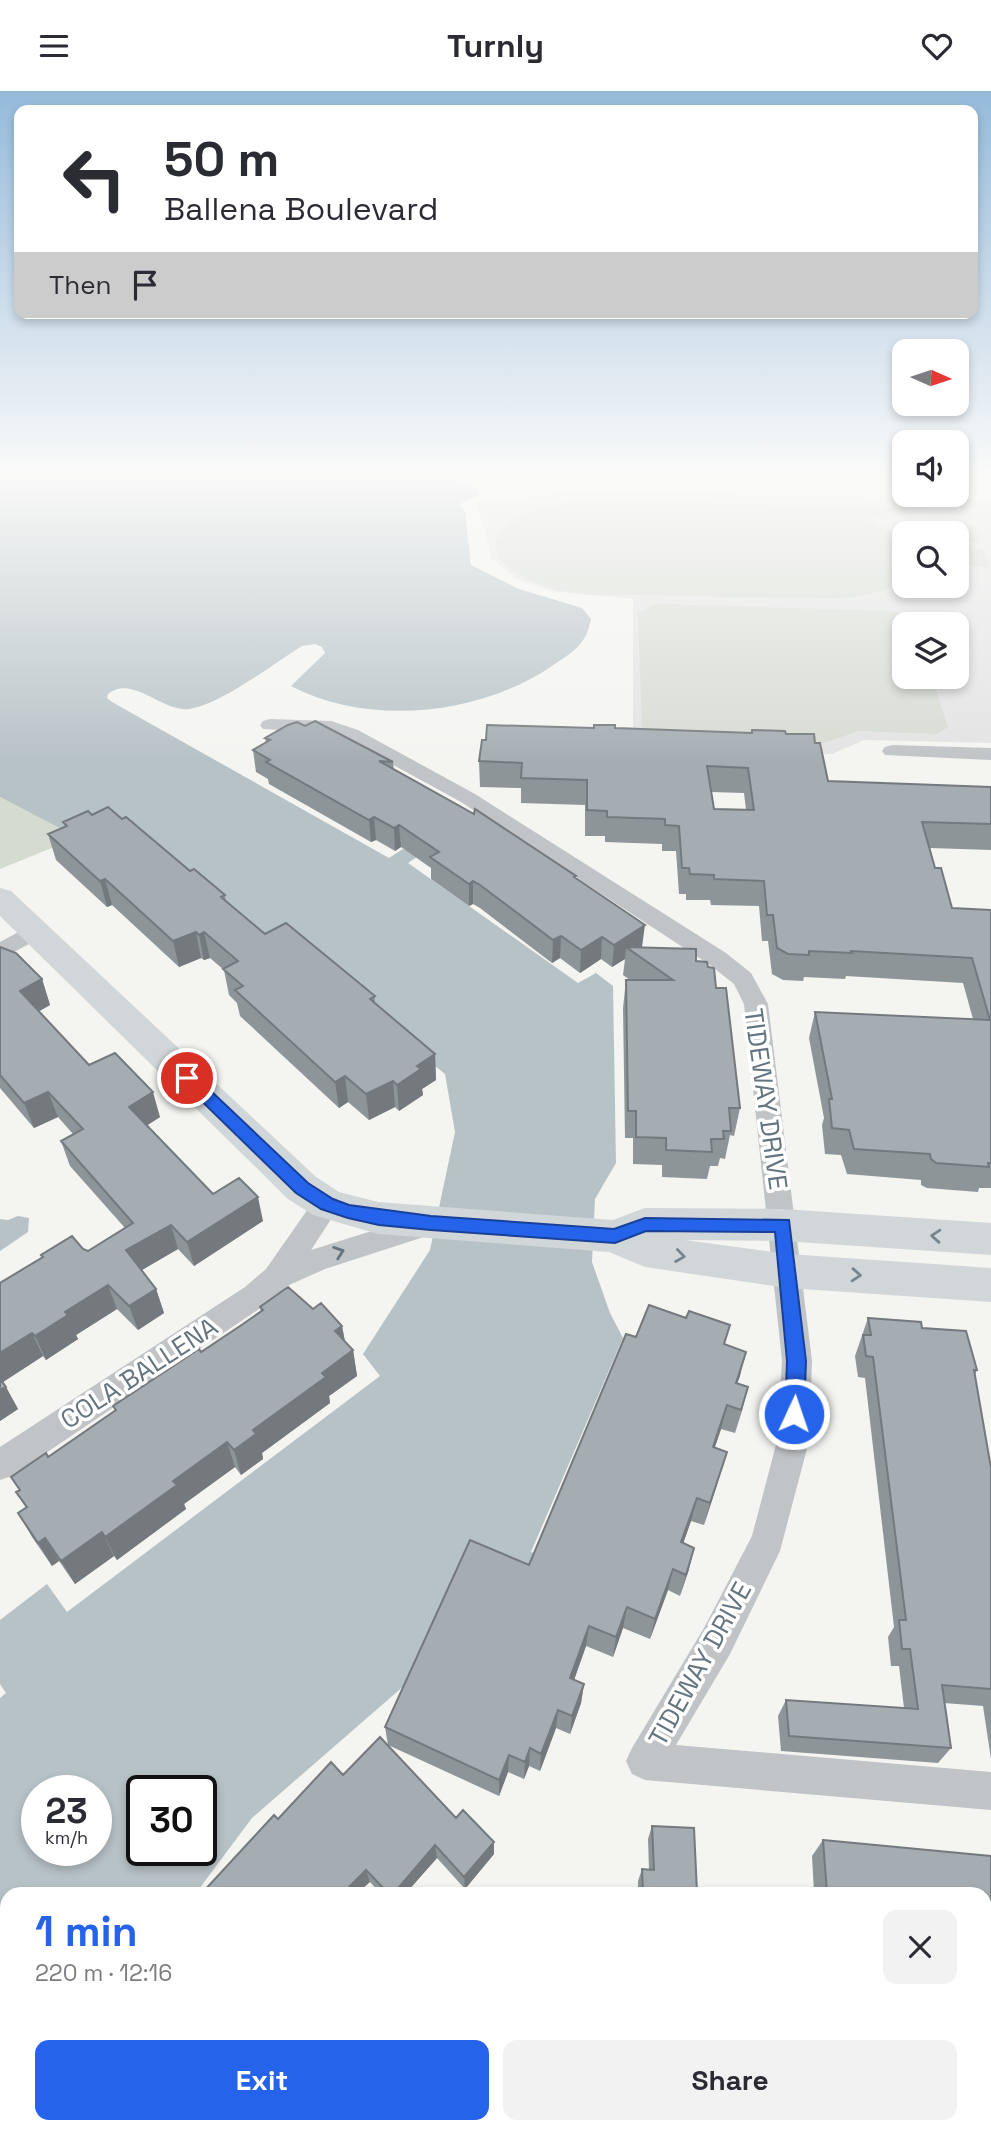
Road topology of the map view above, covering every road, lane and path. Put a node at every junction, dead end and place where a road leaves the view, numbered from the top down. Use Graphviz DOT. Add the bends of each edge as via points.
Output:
graph roads {
  1 [pos="270,725"];
  2 [pos="892,751"];
  3 [pos="991,754"];
  4 [pos="0,898"];
  5 [pos="35,931"];
  6 [pos="0,952"];
  7 [pos="327,1204"];
  8 [pos="431,1223"];
  9 [pos="783,1225"];
  10 [pos="615,1236"];
  11 [pos="991,1239"];
  12 [pos="788,1271"];
  13 [pos="276,1278"];
  14 [pos="991,1285"];
  15 [pos="0,1465"];
  16 [pos="991,1791"];
  1 -- 9 [label="street, TIDEWAY DRIVE" via="331,727 351,734 468,798 743,979 756,1005"];
  2 -- 3 [label="street"];
  4 -- 5 [label="street"];
  5 -- 6 [label="street"];
  5 -- 7 [label="street" via="302,1188"];
  7 -- 8 [label="street" via="379,1218"];
  7 -- 13 [label="street, COLA BALLENA"];
  8 -- 10 [label="street"];
  13 -- 8 [label="street, COLA BALLENA, one-way"];
  9 -- 10 [label="street" via="645,1224"];
  11 -- 9 [label="street, one-way"];
  9 -- 12 [label="street, TIDEWAY DRIVE"];
  10 -- 12 [label="street, one-way" via="645,1251"];
  12 -- 14 [label="street, one-way"];
  12 -- 16 [label="street, TIDEWAY DRIVE" via="797,1361 793,1441 768,1540 717,1641 645,1762"];
  13 -- 15 [label="street, COLA BALLENA"];
}
